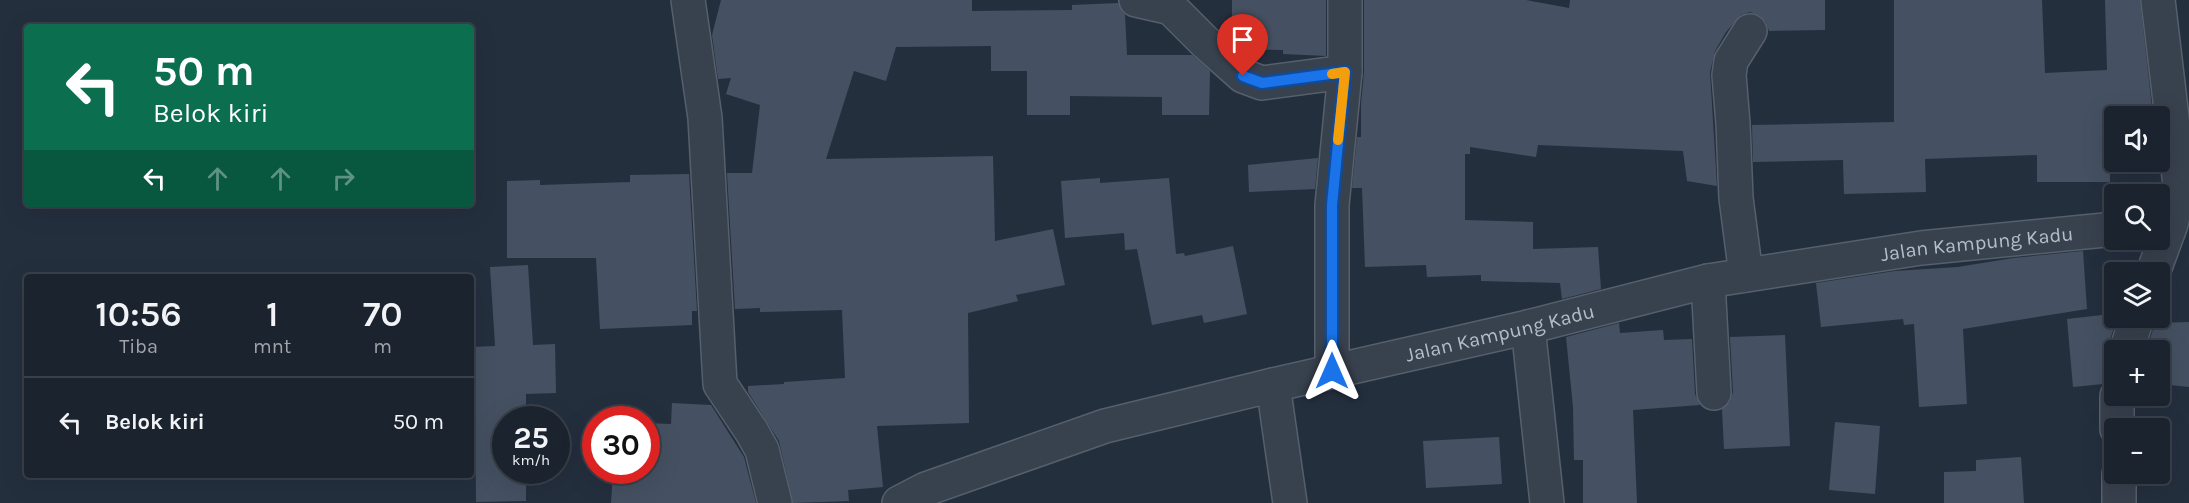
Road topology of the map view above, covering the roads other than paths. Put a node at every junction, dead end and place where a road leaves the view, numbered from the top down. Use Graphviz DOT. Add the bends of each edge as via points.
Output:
graph roads {
  1 [pos="688,0"];
  2 [pos="1136,0"];
  3 [pos="1345,0"];
  4 [pos="2158,0"];
  5 [pos="1172,4"];
  6 [pos="1750,31"];
  7 [pos="1345,72"];
  8 [pos="2173,223"];
  9 [pos="2104,230"];
  10 [pos="2157,262"];
  11 [pos="1746,275"];
  12 [pos="1708,281"];
  13 [pos="1528,327"];
  14 [pos="1332,371"];
  15 [pos="1272,385"];
  16 [pos="1714,393"];
  17 [pos="2119,484"];
  18 [pos="775,503"];
  19 [pos="899,503"];
  20 [pos="1290,503"];
  21 [pos="1547,503"];
  22 [pos="2119,503"];
  1 -- 18 [label="street" via="705,118 720,384 762,450"];
  2 -- 5 [label="street"];
  3 -- 7 [label="street"];
  4 -- 8 [label="street" via="2180,185"];
  5 -- 7 [label="street" via="1207,44 1243,76 1262,83"];
  6 -- 11 [label="street" via="1731,61 1729,75 1736,198"];
  7 -- 14 [label="street" via="1332,205"];
  8 -- 10 [label="street"];
  9 -- 11 [label="street, Jalan Kampung Kadu" via="1921,248"];
  11 -- 12 [label="street, Jalan Kampung Kadu"];
  12 -- 13 [label="street, Jalan Kampung Kadu"];
  12 -- 16 [label="street"];
  13 -- 14 [label="street, Jalan Kampung Kadu"];
  13 -- 21 [label="street"];
  14 -- 15 [label="street, Jalan Kampung Kadu"];
  15 -- 19 [label="street, Jalan Kampung Kadu" via="1105,426 926,489"];
  15 -- 20 [label="street"];
  17 -- 22 [label="street"];
}
